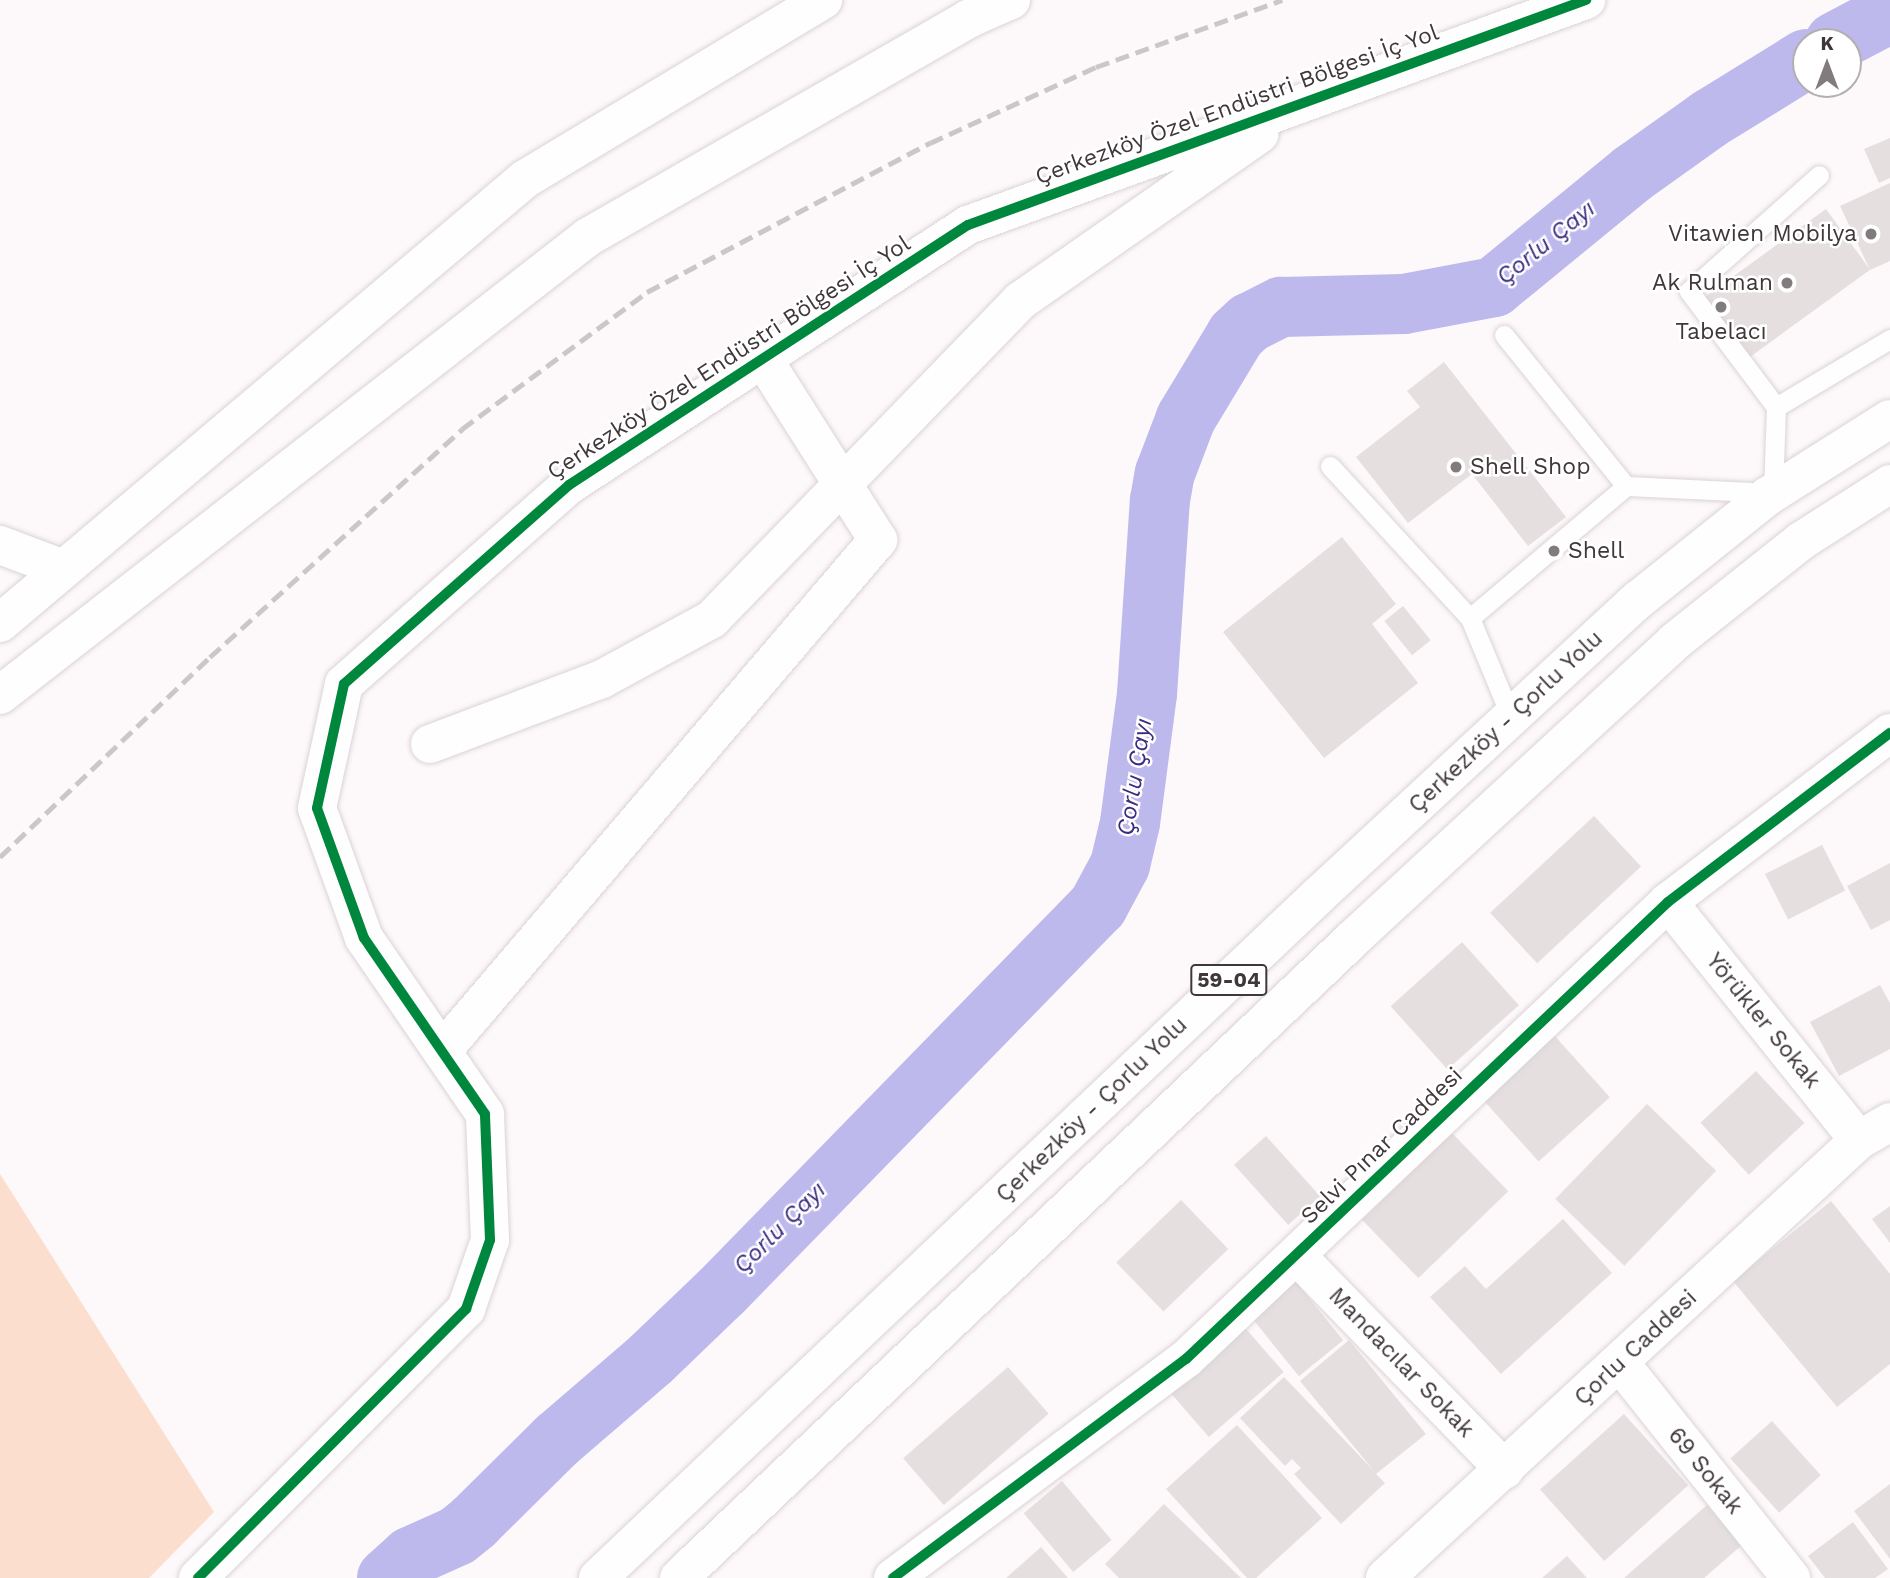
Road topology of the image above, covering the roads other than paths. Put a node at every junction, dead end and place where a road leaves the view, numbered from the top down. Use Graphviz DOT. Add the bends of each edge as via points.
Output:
graph roads {
  1 [pos="823,0"];
  2 [pos="1011,0"];
  3 [pos="1586,0"];
  4 [pos="1300,104"];
  5 [pos="1819,175"];
  6 [pos="1504,335"];
  7 [pos="1890,339"];
  8 [pos="763,359"];
  9 [pos="1776,407"];
  10 [pos="1890,419"];
  11 [pos="1330,466"];
  12 [pos="843,484"];
  13 [pos="1890,484"];
  14 [pos="1626,486"];
  15 [pos="1773,493"];
  16 [pos="0,545"];
  17 [pos="64,569"];
  18 [pos="1470,618"];
  19 [pos="0,623"];
  20 [pos="0,695"];
  21 [pos="1511,717"];
  22 [pos="1890,733"];
  23 [pos="430,744"];
  24 [pos="1668,902"];
  25 [pos="442,1051"];
  26 [pos="1875,1131"];
  27 [pos="1297,1256"];
  28 [pos="1620,1363"];
  29 [pos="1505,1471"];
  30 [pos="919,1571"];
  31 [pos="198,1578"];
  32 [pos="598,1578"];
  33 [pos="679,1578"];
  34 [pos="1385,1578"];
  35 [pos="1791,1578"];
  1 -- 17 [label="street" via="524,178"];
  2 -- 20 [label="street" via="968,19 588,237"];
  3 -- 4 [label="street, Çerkezköy Özel Endüstri Bölgesi İç Yol"];
  4 -- 8 [label="street, Çerkezköy Özel Endüstri Bölgesi İç Yol" via="968,225"];
  4 -- 12 [label="street, Çerkezköy Özel Endüstri Bölgesi İç Yol" via="1020,301"];
  5 -- 9 [label="lane" via="1689,291"];
  6 -- 14 [label="lane"];
  7 -- 9 [label="lane"];
  8 -- 12 [label="street, Çerkezköy Özel Endüstri Bölgesi İç Yol"];
  8 -- 25 [label="street, Çerkezköy Özel Endüstri Bölgesi İç Yol" via="569,485 344,684 317,807 364,937"];
  9 -- 15 [label="lane"];
  10 -- 15 [label="street, Çerkezköy - Çorlu Yolu / 59-04"];
  11 -- 18 [label="lane"];
  12 -- 23 [label="street, Çerkezköy Özel Endüstri Bölgesi İç Yol" via="712,620 602,679"];
  12 -- 25 [label="street, Çerkezköy Özel Endüstri Bölgesi İç Yol" via="878,540"];
  13 -- 33 [label="street, 59-04" via="1801,541 1674,642 1357,935"];
  14 -- 15 [label="lane"];
  14 -- 18 [label="lane"];
  15 -- 21 [label="street, Çerkezköy - Çorlu Yolu / 59-04" via="1638,600"];
  16 -- 17 [label="street"];
  17 -- 19 [label="street"];
  18 -- 21 [label="lane"];
  21 -- 32 [label="street, Çerkezköy - Çorlu Yolu / 59-04"];
  22 -- 24 [label="street, Selvi Pınar Caddesi"];
  24 -- 26 [label="street, Yörükler Sokak"];
  24 -- 27 [label="street, Selvi Pınar Caddesi"];
  25 -- 31 [label="street, Çerkezköy Özel Endüstri Bölgesi İç Yol" via="485,1114 490,1240 466,1309"];
  26 -- 28 [label="street, Çorlu Caddesi"];
  27 -- 29 [label="street, Mandacılar Sokak"];
  27 -- 30 [label="street, Selvi Pınar Caddesi" via="1186,1359"];
  28 -- 29 [label="street, Çorlu Caddesi"];
  28 -- 35 [label="street, 69 Sokak"];
  29 -- 34 [label="street, Çorlu Caddesi"];
}
